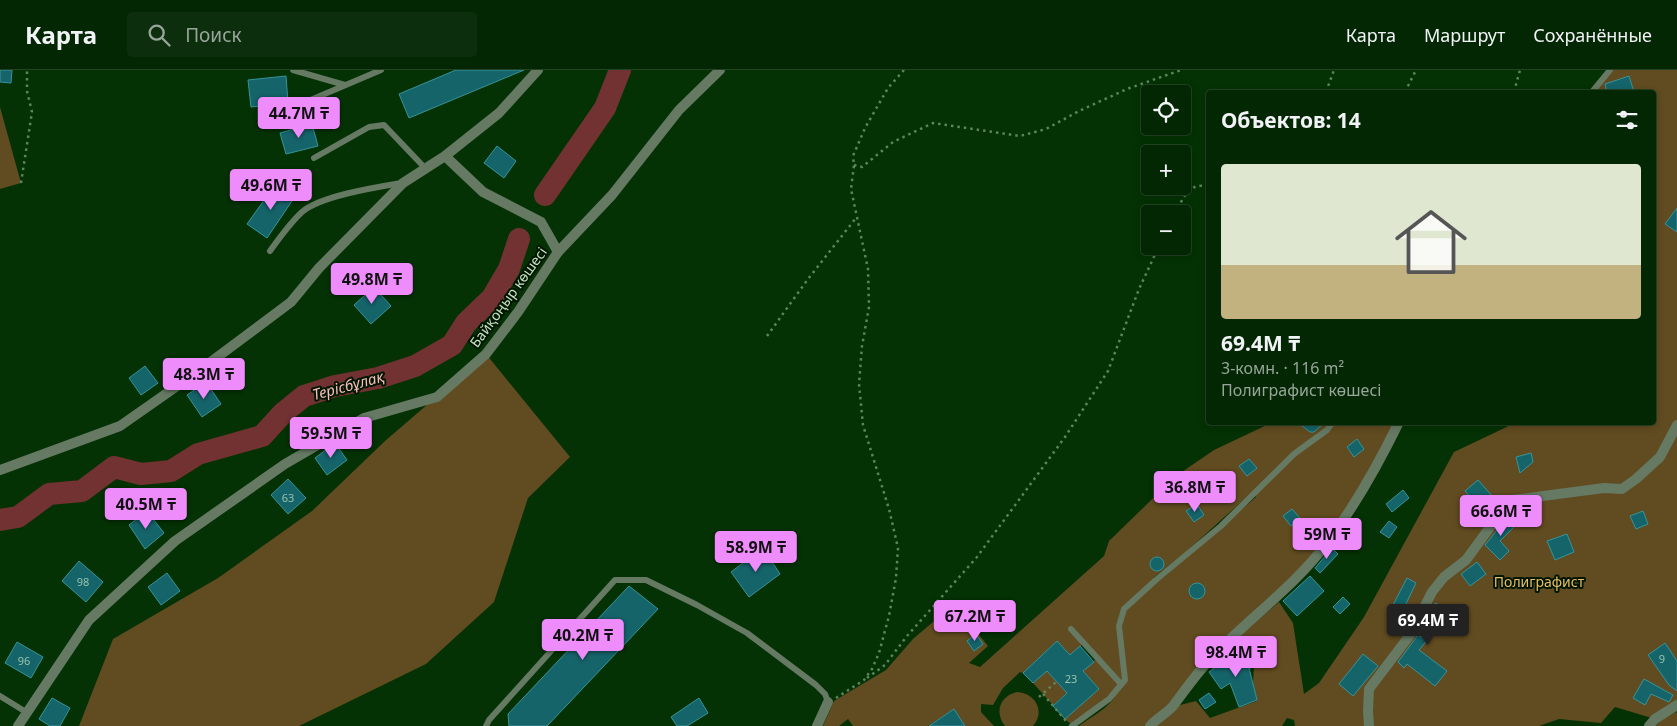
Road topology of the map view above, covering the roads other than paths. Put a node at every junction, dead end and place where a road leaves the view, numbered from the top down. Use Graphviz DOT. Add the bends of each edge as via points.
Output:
graph roads {
  1 [pos="293,70"];
  2 [pos="381,70"];
  3 [pos="538,70"];
  4 [pos="720,70"];
  5 [pos="1610,70"];
  6 [pos="345,85"];
  7 [pos="1594,90"];
  8 [pos="280,113"];
  9 [pos="445,156"];
  10 [pos="314,158"];
  11 [pos="425,168"];
  12 [pos="403,182"];
  13 [pos="270,250"];
  14 [pos="558,252"];
  15 [pos="1331,425"];
  16 [pos="1397,425"];
  17 [pos="1677,425"];
  18 [pos="0,470"];
  19 [pos="1071,628"];
  20 [pos="1121,684"];
  21 [pos="0,696"];
  22 [pos="828,702"];
  23 [pos="1677,705"];
  24 [pos="26,712"];
  25 [pos="18,726"];
  26 [pos="486,726"];
  27 [pos="817,726"];
  28 [pos="1071,726"];
  29 [pos="1150,726"];
  30 [pos="1369,726"];
  31 [pos="1649,726"];
  1 -- 6 [label="lane"];
  2 -- 6 [label="lane"];
  3 -- 9 [label="street" via="499,113"];
  4 -- 14 [label="street, Байқоңыр көшесі" via="679,110 612,195"];
  5 -- 7 [label="lane"];
  6 -- 8 [label="lane"];
  9 -- 11 [label="street"];
  9 -- 14 [label="street" via="483,192 541,222"];
  10 -- 11 [label="lane" via="369,128 384,125"];
  11 -- 12 [label="street"];
  12 -- 13 [label="lane" via="327,199 304,210"];
  12 -- 18 [label="street" via="319,268 291,302 200,370 120,426"];
  14 -- 24 [label="street, Байқоңыр көшесі" via="486,354 436,398 364,418 284,464 175,542 89,620"];
  15 -- 20 [label="lane" via="1294,454 1220,526 1124,609 1119,626 1125,680"];
  16 -- 29 [label="street" via="1371,477 1327,544 1263,611 1211,658 1171,708"];
  17 -- 30 [label="street" via="1660,457 1622,488 1512,500 1466,560 1444,577 1432,592 1410,635 1369,689"];
  19 -- 20 [label="lane"];
  20 -- 28 [label="lane" via="1109,699"];
  21 -- 24 [label="lane"];
  22 -- 26 [label="lane" via="816,685 747,633 646,580 615,580"];
  22 -- 27 [label="street"];
  23 -- 31 [label="street"];
  24 -- 25 [label="street, Байқоңыр көшесі"];
}
